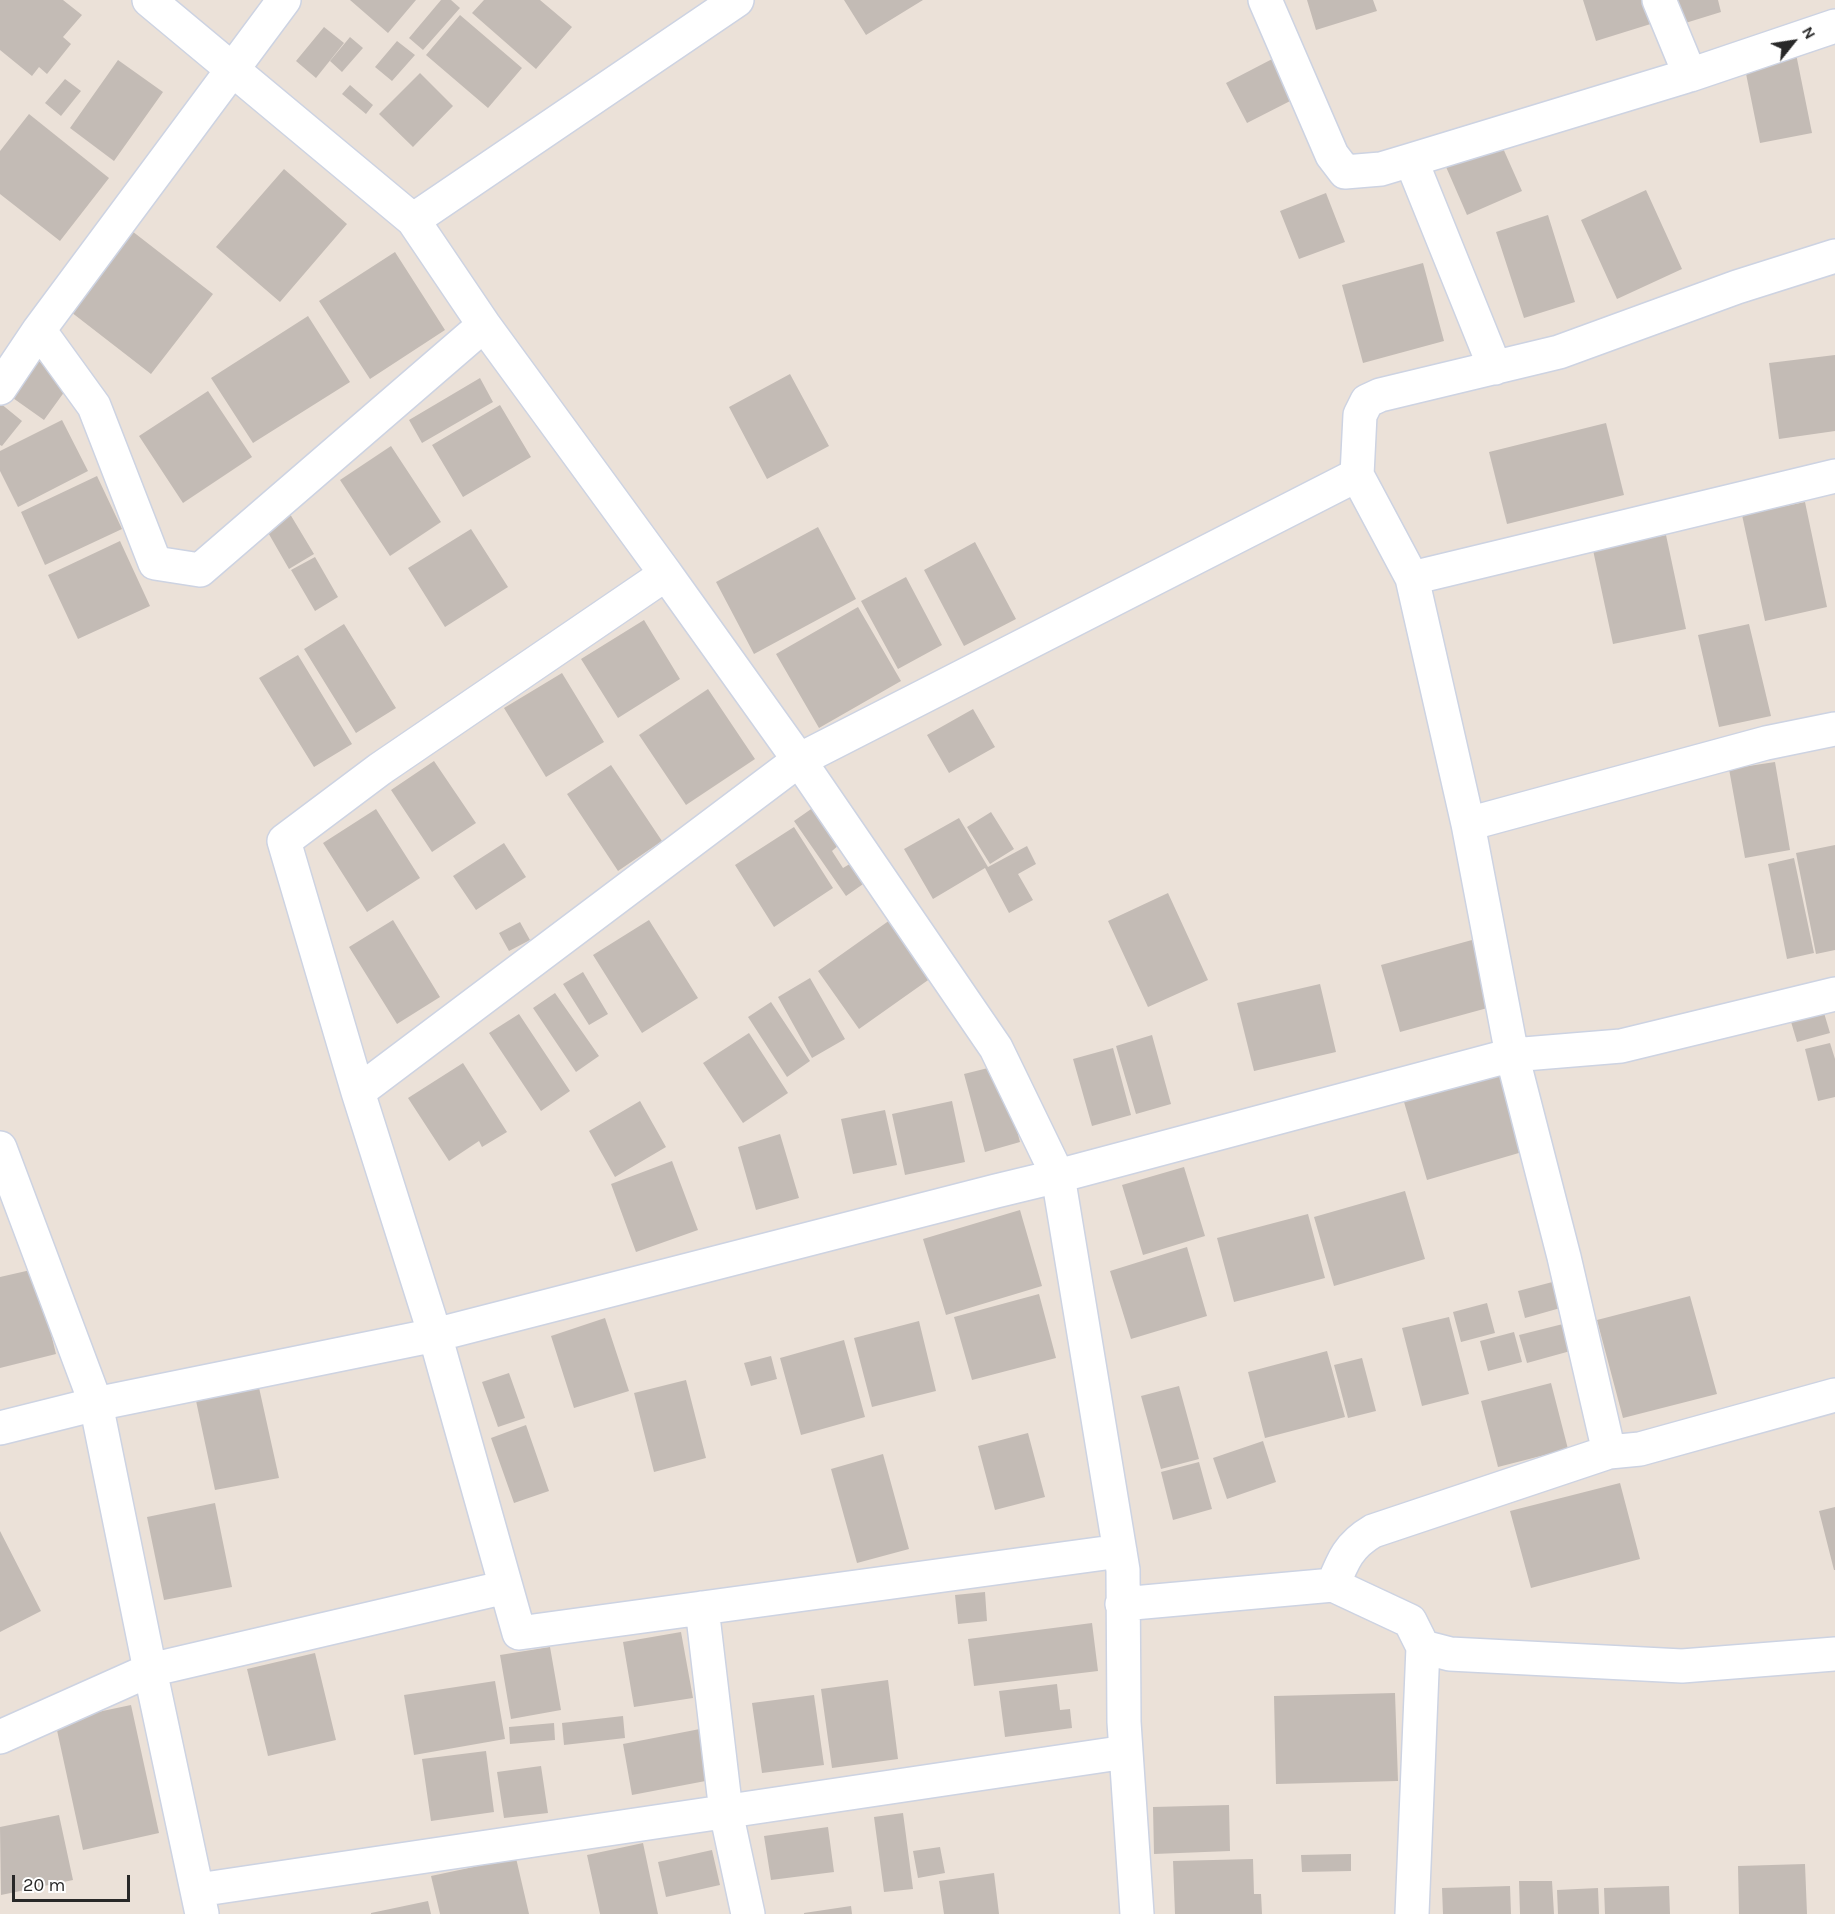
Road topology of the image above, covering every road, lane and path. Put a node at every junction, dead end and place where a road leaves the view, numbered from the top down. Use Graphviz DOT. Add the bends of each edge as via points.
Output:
graph roads {
  1 [pos="149,0"];
  2 [pos="284,0"];
  3 [pos="737,0"];
  4 [pos="1265,0"];
  5 [pos="1659,0"];
  6 [pos="1835,26"];
  7 [pos="233,70"];
  8 [pos="1690,75"];
  9 [pos="1411,160"];
  10 [pos="413,220"];
  11 [pos="1835,256"];
  12 [pos="484,325"];
  13 [pos="39,330"];
  14 [pos="1495,368"];
  15 [pos="0,388"];
  16 [pos="1357,475"];
  17 [pos="1835,476"];
  18 [pos="666,574"];
  19 [pos="1412,578"];
  20 [pos="1835,729"];
  21 [pos="799,760"];
  22 [pos="1468,824"];
  23 [pos="1835,994"];
  24 [pos="1512,1055"];
  25 [pos="358,1092"];
  26 [pos="0,1149"];
  27 [pos="1058,1176"];
  28 [pos="435,1335"];
  29 [pos="1835,1395"];
  30 [pos="96,1404"];
  31 [pos="0,1428"];
  32 [pos="1610,1452"];
  33 [pos="1340,1568"];
  34 [pos="1122,1579"];
  35 [pos="506,1587"];
  36 [pos="702,1608"];
  37 [pos="1423,1647"];
  38 [pos="1835,1654"];
  39 [pos="150,1670"];
  40 [pos="0,1737"];
  41 [pos="1126,1752"];
  42 [pos="726,1812"];
  43 [pos="200,1902"];
  44 [pos="748,1914"];
  45 [pos="1137,1914"];
  46 [pos="1412,1914"];
  1 -- 7 [label="street"];
  2 -- 7 [label="street"];
  3 -- 10 [label="street"];
  4 -- 9 [label="street" via="1332,155 1345,172 1381,169"];
  5 -- 8 [label="street"];
  6 -- 8 [label="street"];
  7 -- 10 [label="street"];
  7 -- 13 [label="street"];
  8 -- 9 [label="street"];
  9 -- 14 [label="street"];
  10 -- 12 [label="street"];
  11 -- 14 [label="street" via="1737,286 1559,352"];
  12 -- 13 [label="street" via="200,570 155,563 94,406"];
  12 -- 18 [label="street"];
  13 -- 15 [label="street"];
  14 -- 16 [label="street" via="1367,401 1360,415"];
  16 -- 19 [label="street"];
  16 -- 21 [label="street"];
  17 -- 19 [label="street"];
  18 -- 21 [label="street"];
  18 -- 25 [label="street" via="380,770 284,841"];
  19 -- 22 [label="street"];
  20 -- 22 [label="street" via="1766,743"];
  21 -- 25 [label="street"];
  21 -- 27 [label="street" via="996,1048"];
  22 -- 24 [label="street"];
  23 -- 24 [label="street" via="1621,1046"];
  24 -- 27 [label="street"];
  24 -- 32 [label="street"];
  25 -- 28 [label="street"];
  26 -- 30 [label="street"];
  27 -- 28 [label="street"];
  27 -- 34 [label="street"];
  28 -- 30 [label="street"];
  28 -- 35 [label="street"];
  29 -- 32 [label="street" via="1640,1449"];
  30 -- 31 [label="street"];
  30 -- 39 [label="street"];
  32 -- 33 [label="street" via="1373,1531 1359,1539"];
  33 -- 34 [label="street"];
  33 -- 37 [label="street" via="1410,1621"];
  34 -- 36 [label="street"];
  34 -- 41 [label="street"];
  35 -- 36 [label="street" via="519,1633"];
  35 -- 39 [label="street"];
  36 -- 42 [label="street"];
  37 -- 38 [label="street" via="1450,1654 1682,1666"];
  37 -- 46 [label="street"];
  39 -- 40 [label="street"];
  39 -- 43 [label="street"];
  41 -- 42 [label="street"];
  41 -- 45 [label="street"];
  42 -- 43 [label="street"];
  42 -- 44 [label="street"];
}
